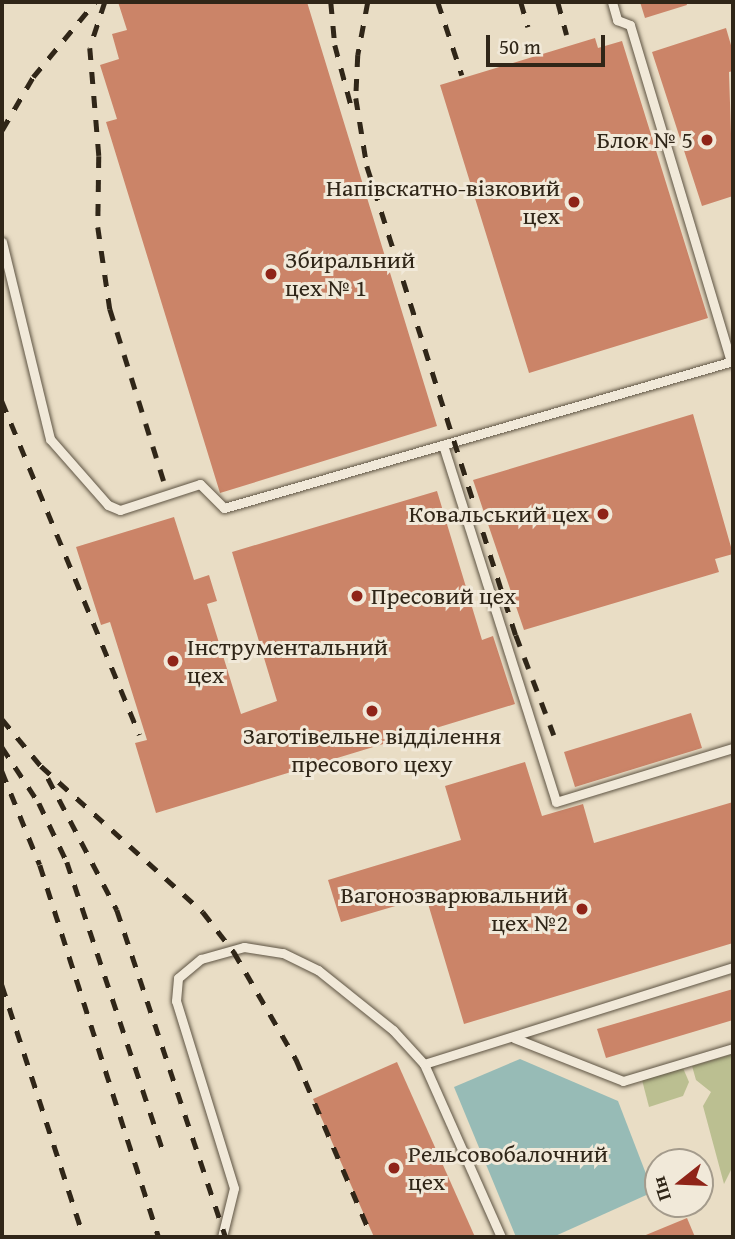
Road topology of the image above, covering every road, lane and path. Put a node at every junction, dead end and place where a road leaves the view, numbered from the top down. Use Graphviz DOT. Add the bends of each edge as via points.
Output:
graph roads {
  1 [pos="612,2"];
  2 [pos="2,242"];
  3 [pos="732,361"];
  4 [pos="443,445"];
  5 [pos="733,748"];
  6 [pos="733,967"];
  7 [pos="514,1038"];
  8 [pos="733,1048"];
  9 [pos="424,1064"];
  10 [pos="222,1237"];
  11 [pos="502,1237"];
  1 -- 3 [label="lane" via="617,20 631,25"];
  2 -- 4 [label="lane" via="50,439 108,505 120,510 200,484 224,508"];
  3 -- 4 [label="lane"];
  4 -- 5 [label="lane" via="556,802"];
  6 -- 7 [label="lane"];
  7 -- 8 [label="lane" via="623,1081"];
  7 -- 9 [label="lane"];
  9 -- 10 [label="lane" via="393,1030 329,978 283,953 244,947 185,968 178,978 176,1001 234,1188"];
  9 -- 11 [label="lane"];
}
